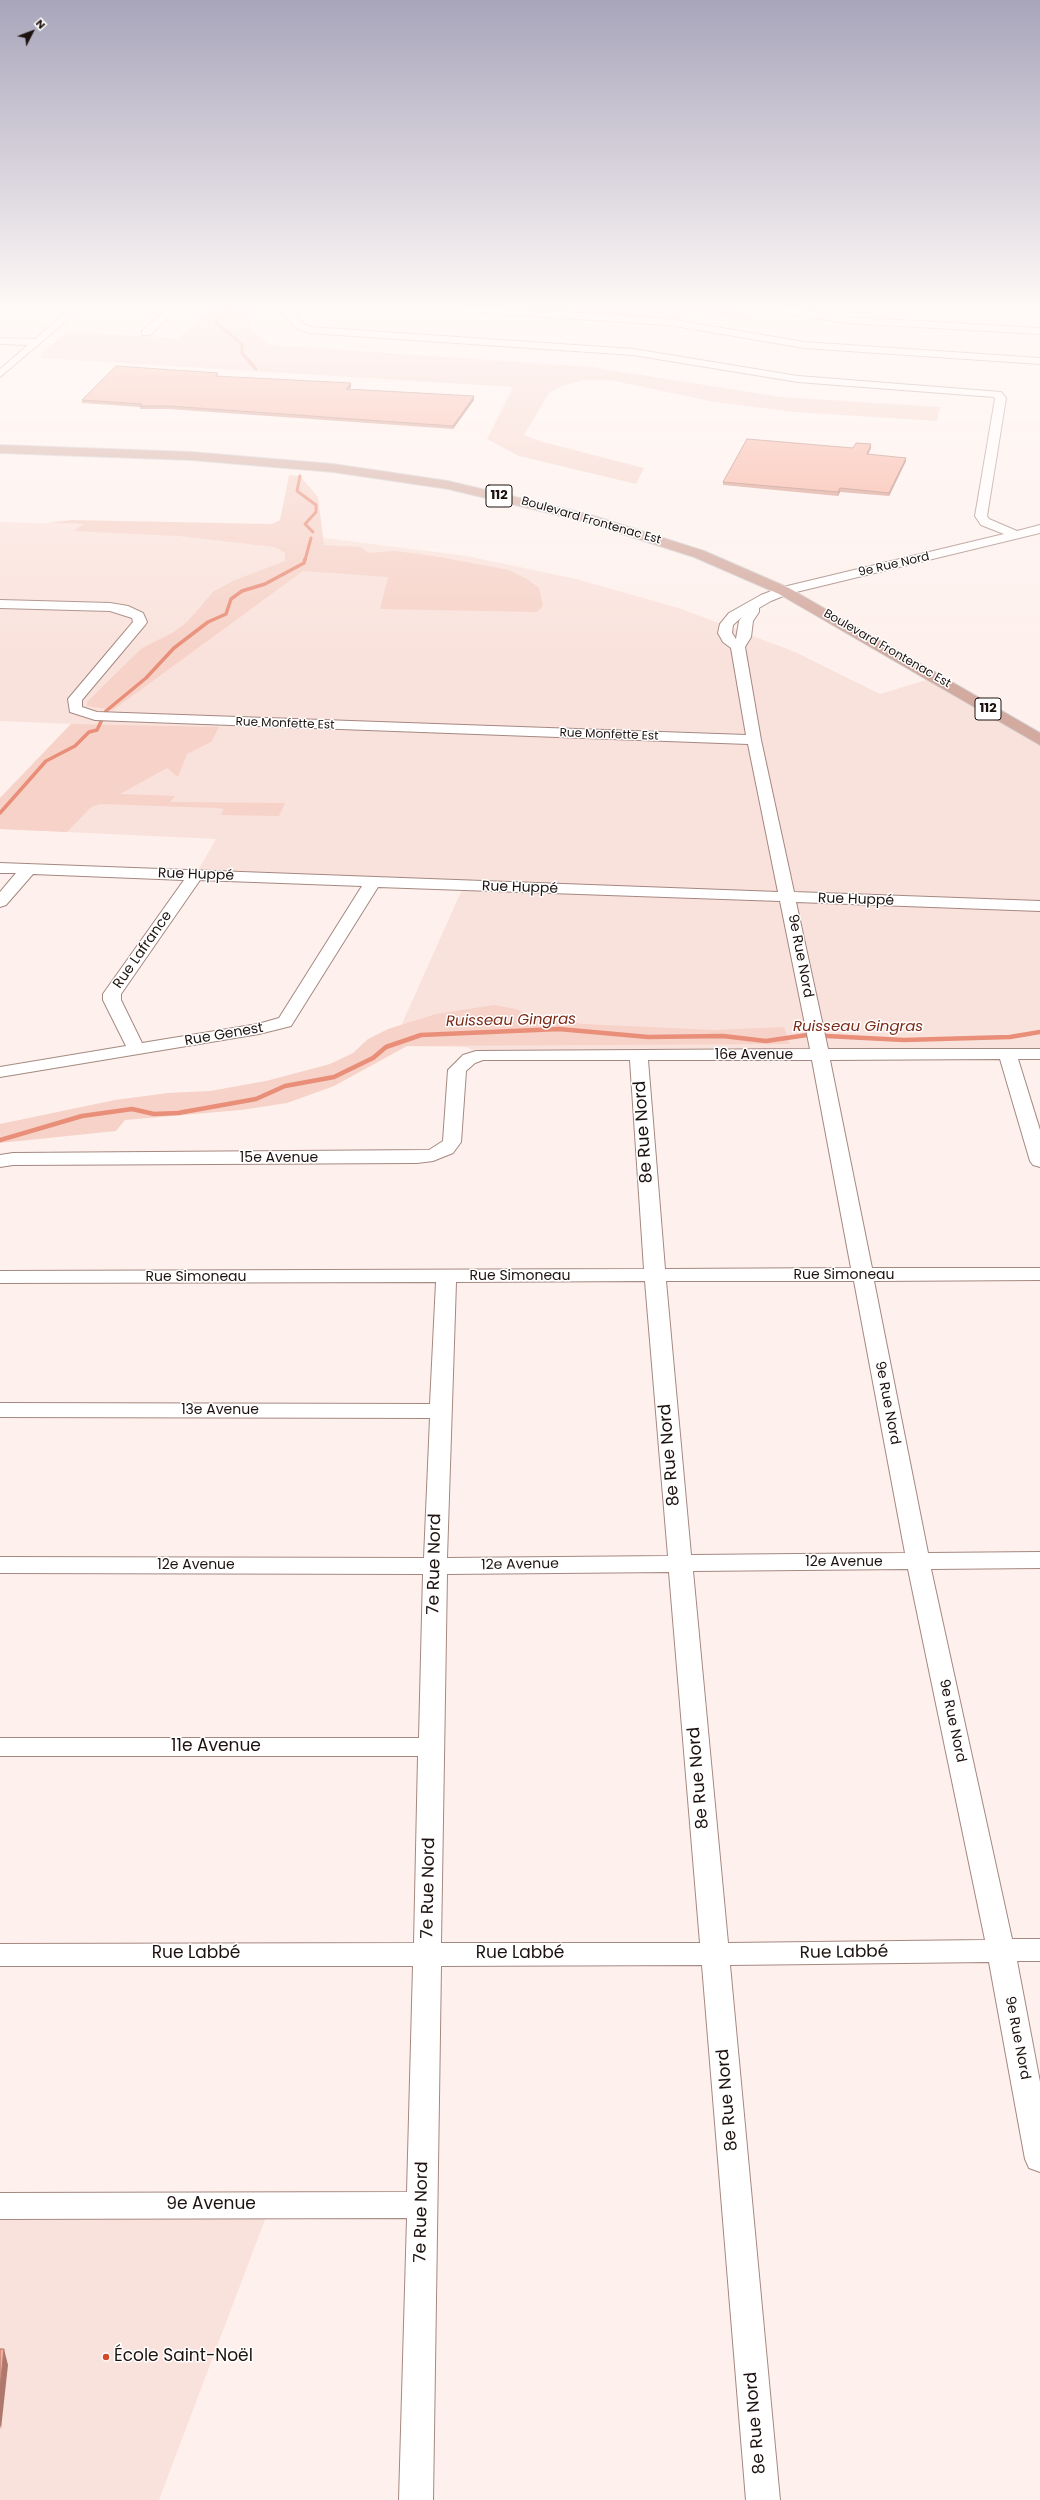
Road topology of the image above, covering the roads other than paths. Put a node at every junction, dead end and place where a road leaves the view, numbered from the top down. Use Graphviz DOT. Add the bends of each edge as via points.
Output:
graph roads {
  1 [pos="997,422"];
  2 [pos="0,449"];
  3 [pos="1040,529"];
  4 [pos="1017,535"];
  5 [pos="784,591"];
  6 [pos="0,604"];
  7 [pos="752,607"];
  8 [pos="738,647"];
  9 [pos="754,740"];
  10 [pos="1040,740"];
  11 [pos="0,868"];
  12 [pos="28,870"];
  13 [pos="196,874"];
  14 [pos="373,882"];
  15 [pos="789,898"];
  16 [pos="0,902"];
  17 [pos="1040,906"];
  18 [pos="817,1040"];
  19 [pos="137,1050"];
  20 [pos="1040,1054"];
  21 [pos="639,1055"];
  22 [pos="1008,1055"];
  23 [pos="469,1059"];
  24 [pos="0,1072"];
  25 [pos="6,1160"];
  26 [pos="1040,1161"];
  27 [pos="1040,1274"];
  28 [pos="655,1275"];
  29 [pos="862,1275"];
  30 [pos="0,1277"];
  31 [pos="446,1277"];
  32 [pos="0,1410"];
  33 [pos="440,1411"];
  34 [pos="1040,1560"];
  35 [pos="918,1562"];
  36 [pos="680,1563"];
  37 [pos="0,1565"];
  38 [pos="435,1566"];
  39 [pos="0,1747"];
  40 [pos="431,1747"];
  41 [pos="1040,1950"];
  42 [pos="1001,1951"];
  43 [pos="428,1953"];
  44 [pos="715,1954"];
  45 [pos="0,1955"];
  46 [pos="1040,2159"];
  47 [pos="422,2205"];
  48 [pos="0,2206"];
  49 [pos="416,2500"];
  50 [pos="763,2500"];
  1 -- 4 [label="street" via="981,516 990,524"];
  2 -- 5 [label="main road, Boulevard Frontenac Est / 112" via="238,459 333,468 422,481 539,505 627,529 707,557"];
  3 -- 4 [label="street, 9e Rue Nord"];
  4 -- 5 [label="street, 9e Rue Nord"];
  5 -- 7 [label="street, 9e Rue Nord"];
  5 -- 10 [label="main road, Boulevard Frontenac Est / 112"];
  6 -- 9 [label="street, Rue Monfette Est" via="110,607 123,609 138,616 140,622 136,628 75,699 75,709 95,716"];
  7 -- 8 [label="street" via="746,621 744,637"];
  7 -- 8 [label="street, 9e Rue Nord" via="734,616 727,624 725,633"];
  8 -- 9 [label="street, 9e Rue Nord"];
  9 -- 15 [label="street, 9e Rue Nord"];
  11 -- 12 [label="street, Rue Huppé"];
  12 -- 13 [label="street, Rue Huppé"];
  12 -- 16 [label="street"];
  13 -- 14 [label="street, Rue Huppé"];
  13 -- 19 [label="street, Rue Lafrance" via="112,994 112,1000"];
  14 -- 15 [label="street, Rue Huppé"];
  14 -- 19 [label="street, Rue Genest" via="285,1022 259,1029"];
  15 -- 17 [label="street, Rue Huppé"];
  15 -- 18 [label="street, 9e Rue Nord"];
  18 -- 21 [label="street, 16e Avenue"];
  18 -- 22 [label="street, 16e Avenue"];
  18 -- 29 [label="street, 9e Rue Nord"];
  19 -- 24 [label="street, Rue Genest"];
  20 -- 22 [label="street, 16e Avenue"];
  21 -- 23 [label="street, 16e Avenue" via="482,1055"];
  21 -- 28 [label="street, 8e Rue Nord"];
  22 -- 26 [label="street"];
  23 -- 25 [label="street, 15e Avenue" via="457,1070 452,1142 446,1149 433,1155"];
  27 -- 29 [label="street, Rue Simoneau"];
  28 -- 29 [label="street, Rue Simoneau"];
  28 -- 31 [label="street, Rue Simoneau"];
  28 -- 36 [label="street, 8e Rue Nord"];
  29 -- 35 [label="street, 9e Rue Nord"];
  30 -- 31 [label="street, Rue Simoneau"];
  31 -- 33 [label="street, 7e Rue Nord"];
  32 -- 33 [label="street, 13e Avenue"];
  33 -- 38 [label="street, 7e Rue Nord"];
  34 -- 35 [label="street, 12e Avenue"];
  35 -- 36 [label="street, 12e Avenue"];
  35 -- 42 [label="street, 9e Rue Nord"];
  36 -- 38 [label="street, 12e Avenue"];
  36 -- 44 [label="street, 8e Rue Nord"];
  37 -- 38 [label="street, 12e Avenue"];
  38 -- 40 [label="street, 7e Rue Nord"];
  39 -- 40 [label="street, 11e Avenue"];
  40 -- 43 [label="street, 7e Rue Nord"];
  41 -- 42 [label="street, Rue Labbé"];
  42 -- 44 [label="street, Rue Labbé"];
  42 -- 46 [label="street, 9e Rue Nord"];
  43 -- 44 [label="street, Rue Labbé"];
  43 -- 45 [label="street, Rue Labbé"];
  43 -- 47 [label="street, 7e Rue Nord"];
  44 -- 50 [label="street, 8e Rue Nord"];
  47 -- 48 [label="street, 9e Avenue"];
  47 -- 49 [label="street, 7e Rue Nord"];
}
